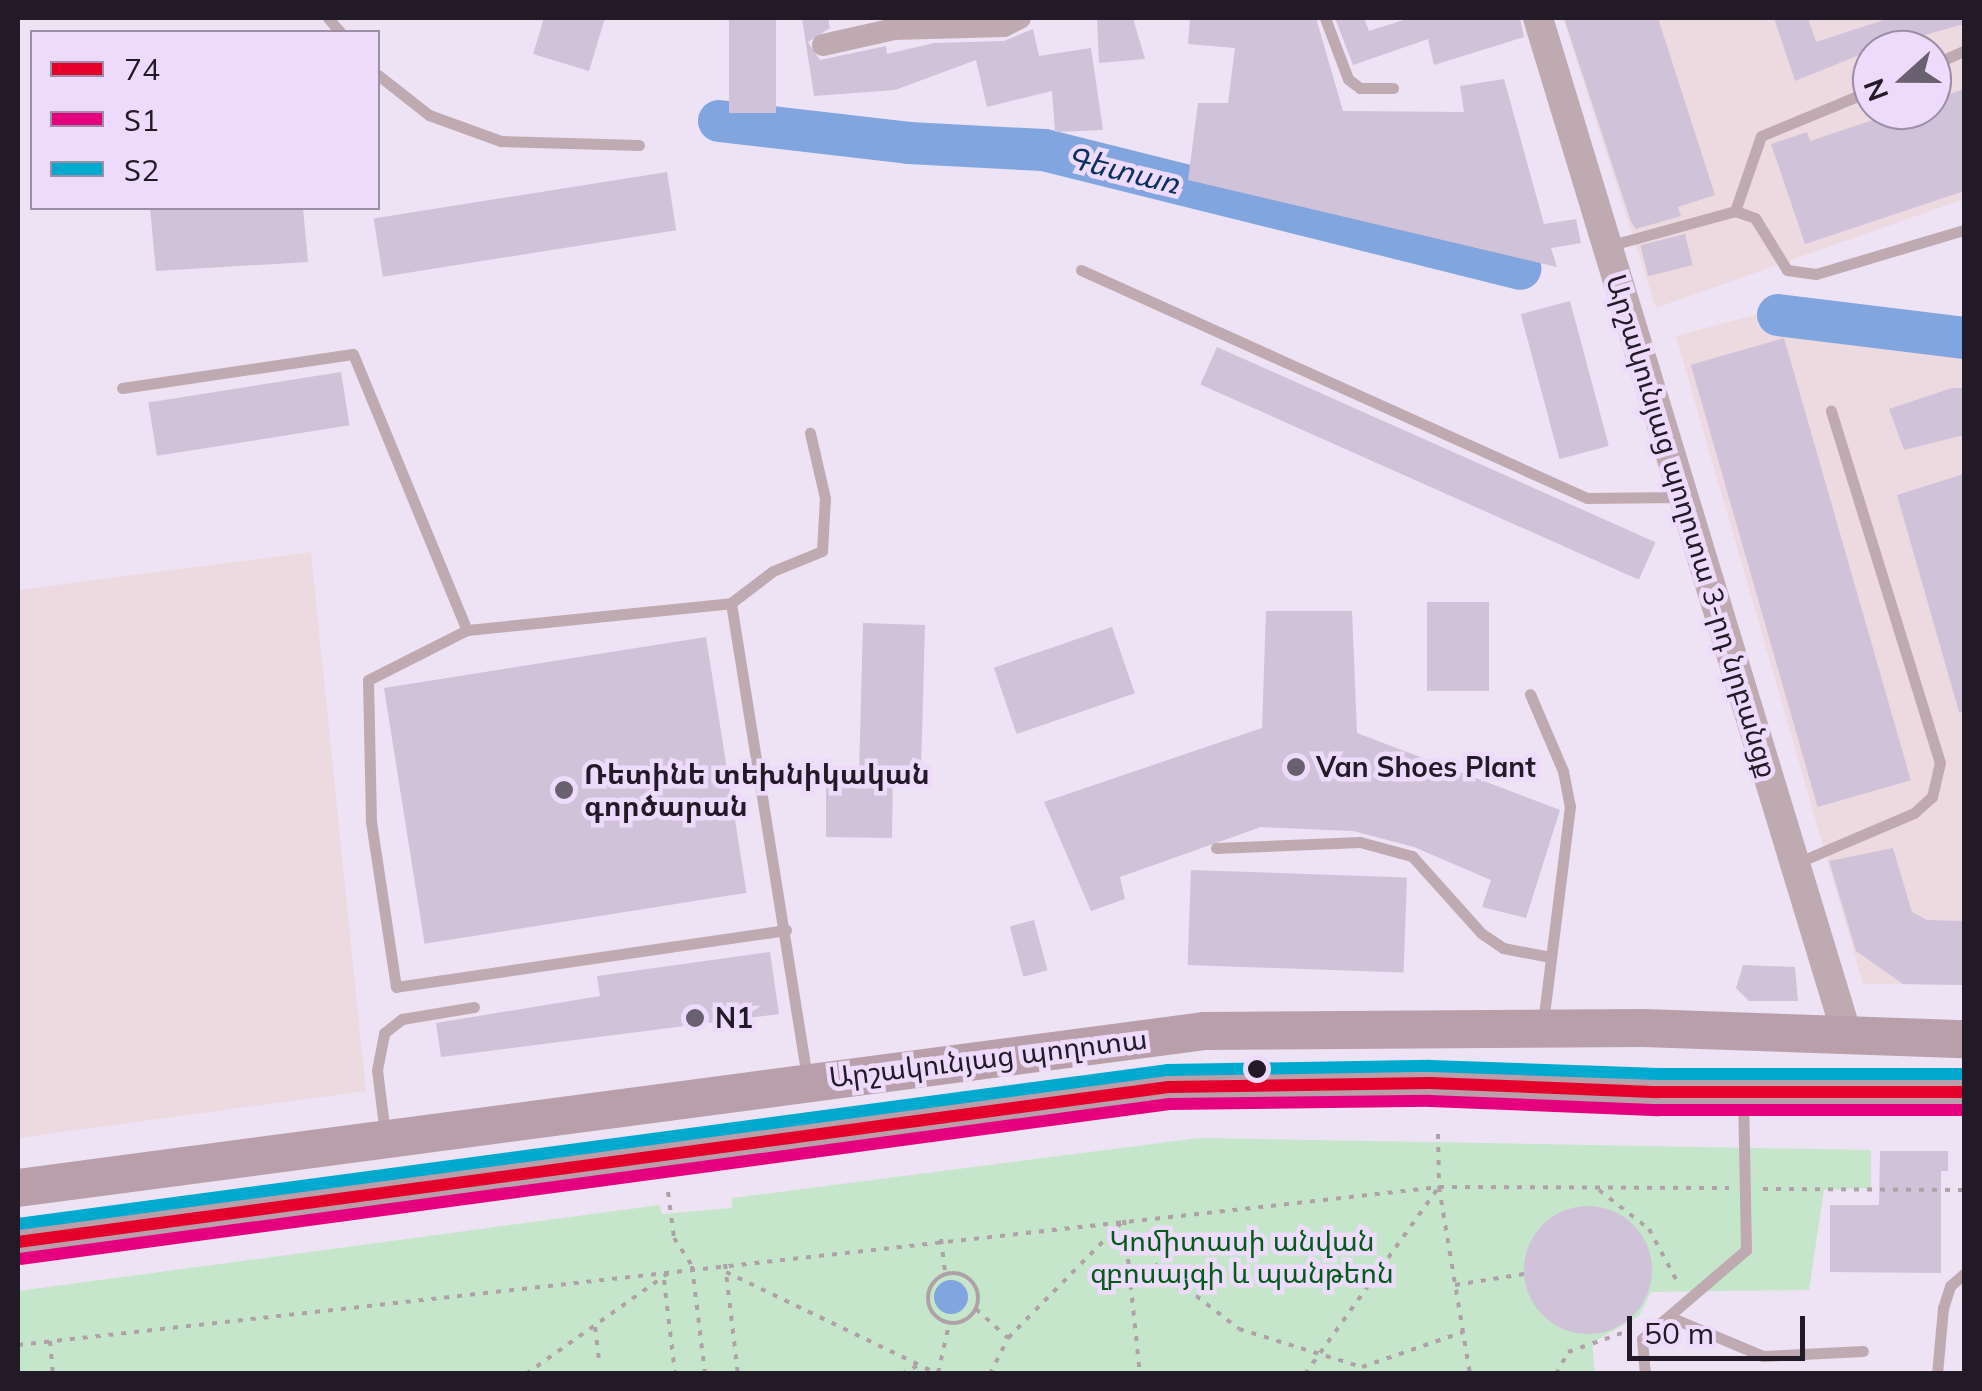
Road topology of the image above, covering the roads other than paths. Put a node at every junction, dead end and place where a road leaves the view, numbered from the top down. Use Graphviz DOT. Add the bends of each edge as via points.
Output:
graph roads {
  1 [pos="1020,18"];
  2 [pos="1325,18"];
  3 [pos="1538,18"];
  4 [pos="823,45"];
  5 [pos="380,77"];
  6 [pos="1393,88"];
  7 [pos="1852,98"];
  8 [pos="639,146"];
  9 [pos="1735,211"];
  10 [pos="1964,230"];
  11 [pos="1608,246"];
  12 [pos="1080,270"];
  13 [pos="122,388"];
  14 [pos="1831,410"];
  15 [pos="810,433"];
  16 [pos="1684,497"];
  17 [pos="731,603"];
  18 [pos="467,630"];
  19 [pos="1530,694"];
  20 [pos="1216,848"];
  21 [pos="1795,864"];
  22 [pos="786,930"];
  23 [pos="1550,957"];
  24 [pos="474,1007"];
  25 [pos="1543,1028"];
  26 [pos="1847,1035"];
  27 [pos="1964,1038"];
  28 [pos="808,1081"];
  29 [pos="1743,1091"];
  30 [pos="1964,1092"];
  31 [pos="386,1138"];
  32 [pos="18,1188"];
  33 [pos="18,1242"];
  34 [pos="1964,1274"];
  35 [pos="1670,1317"];
  36 [pos="1862,1351"];
  37 [pos="1645,1374"];
  38 [pos="1937,1374"];
  1 -- 4 [label="street" via="1004,26 894,29"];
  2 -- 6 [label="lane" via="1348,79 1360,88"];
  3 -- 11 [label="street, Արշակունյաց պողոտա 3-րդ նրբանցք"];
  5 -- 8 [label="lane" via="429,114 502,141"];
  7 -- 9 [label="lane" via="1761,136"];
  9 -- 10 [label="lane" via="1755,218 1788,270 1816,274"];
  9 -- 11 [label="lane"];
  11 -- 16 [label="street, Արշակունյաց պողոտա 3-րդ նրբանցք"];
  12 -- 16 [label="lane" via="1587,498"];
  13 -- 18 [label="lane" via="353,354"];
  14 -- 21 [label="lane" via="1940,763 1932,797 1914,813"];
  15 -- 17 [label="lane" via="825,498 822,550 773,571"];
  16 -- 21 [label="street, Արշակունյաց պողոտա 3-րդ նրբանցք"];
  17 -- 18 [label="lane"];
  17 -- 22 [label="lane"];
  18 -- 22 [label="lane" via="368,680 371,822 396,986"];
  19 -- 23 [label="lane" via="1563,770 1570,806"];
  20 -- 23 [label="lane" via="1360,842 1412,856 1481,933 1504,948"];
  21 -- 26 [label="street, Արշակունյաց պողոտա 3-րդ նրբանցք"];
  22 -- 28 [label="lane"];
  23 -- 25 [label="lane"];
  24 -- 31 [label="lane" via="402,1019 384,1033 378,1070"];
  25 -- 26 [label="main road, Արշակունյաց պողոտա"];
  25 -- 28 [label="main road, Արշակունյաց պողոտա" via="1204,1031"];
  26 -- 27 [label="main road, Արշակունյաց պողոտա"];
  28 -- 31 [label="main road, Արշակունյաց պողոտա"];
  29 -- 30 [label="main road, Արշակունյաց պողոտա"];
  29 -- 33 [label="main road, Արշակունյաց պողոտա" via="1430,1083 1168,1088"];
  29 -- 35 [label="lane" via="1746,1250"];
  31 -- 32 [label="main road, Արշակունյաց պողոտա"];
  34 -- 38 [label="lane" via="1950,1286 1943,1308"];
  35 -- 36 [label="lane" via="1764,1356"];
  35 -- 37 [label="lane" via="1642,1339"];
}
